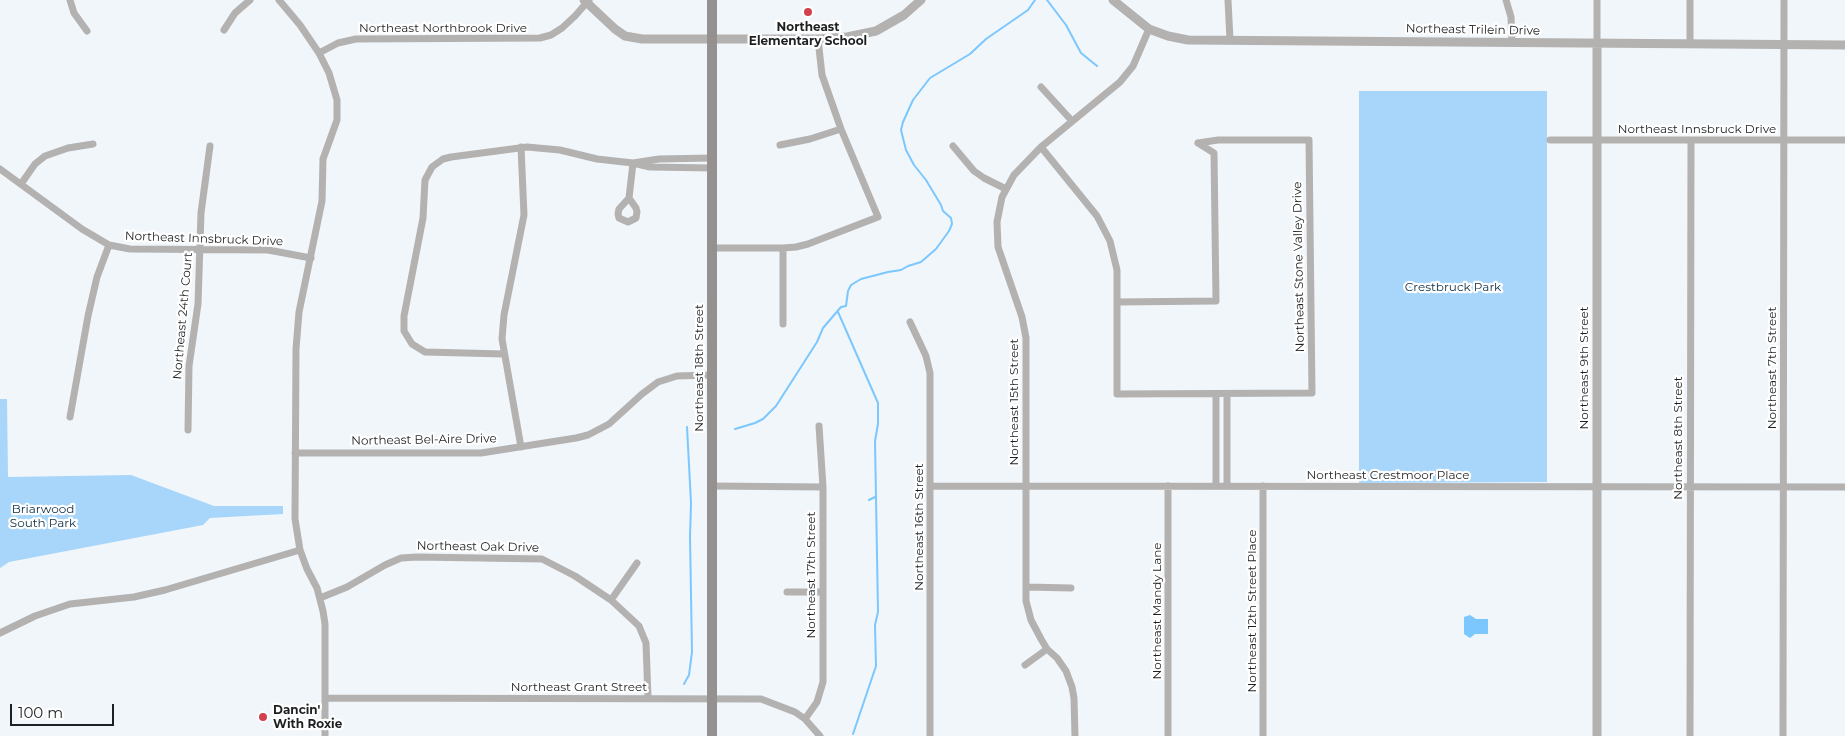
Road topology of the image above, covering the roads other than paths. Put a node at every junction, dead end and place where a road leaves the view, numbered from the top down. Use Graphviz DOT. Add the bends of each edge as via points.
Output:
graph roads {
  1 [pos="70,0"];
  2 [pos="250,0"];
  3 [pos="279,0"];
  4 [pos="712,0"];
  5 [pos="921,0"];
  6 [pos="1113,0"];
  7 [pos="1228,0"];
  8 [pos="1506,0"];
  9 [pos="1597,0"];
  10 [pos="1690,0"];
  11 [pos="1784,0"];
  12 [pos="587,1"];
  13 [pos="1149,28"];
  14 [pos="87,30"];
  15 [pos="224,30"];
  16 [pos="712,38"];
  17 [pos="818,39"];
  18 [pos="1230,40"];
  19 [pos="1512,42"];
  20 [pos="1597,44"];
  21 [pos="1690,44"];
  22 [pos="1783,45"];
  23 [pos="1845,45"];
  24 [pos="319,53"];
  25 [pos="1041,87"];
  26 [pos="1072,121"];
  27 [pos="841,129"];
  28 [pos="1218,140"];
  29 [pos="1550,140"];
  30 [pos="1597,140"];
  31 [pos="1691,140"];
  32 [pos="1783,140"];
  33 [pos="1845,140"];
  34 [pos="93,144"];
  35 [pos="780,145"];
  36 [pos="210,146"];
  37 [pos="953,146"];
  38 [pos="521,147"];
  39 [pos="1041,147"];
  40 [pos="1214,154"];
  41 [pos="632,163"];
  42 [pos="712,163"];
  43 [pos="0,169"];
  44 [pos="21,184"];
  45 [pos="1006,189"];
  46 [pos="629,198"];
  47 [pos="109,245"];
  48 [pos="712,248"];
  49 [pos="783,248"];
  50 [pos="200,250"];
  51 [pos="311,258"];
  52 [pos="1116,302"];
  53 [pos="910,322"];
  54 [pos="783,324"];
  55 [pos="504,354"];
  56 [pos="712,375"];
  57 [pos="1216,394"];
  58 [pos="1227,394"];
  59 [pos="70,417"];
  60 [pos="819,426"];
  61 [pos="188,430"];
  62 [pos="521,447"];
  63 [pos="295,453"];
  64 [pos="712,486"];
  65 [pos="931,486"];
  66 [pos="1026,486"];
  67 [pos="1168,486"];
  68 [pos="1216,486"];
  69 [pos="1227,486"];
  70 [pos="1263,486"];
  71 [pos="823,487"];
  72 [pos="1597,487"];
  73 [pos="1689,487"];
  74 [pos="1783,487"];
  75 [pos="1845,487"];
  76 [pos="300,550"];
  77 [pos="636,563"];
  78 [pos="1026,587"];
  79 [pos="1070,588"];
  80 [pos="787,592"];
  81 [pos="822,592"];
  82 [pos="320,598"];
  83 [pos="611,600"];
  84 [pos="0,633"];
  85 [pos="1047,649"];
  86 [pos="1025,664"];
  87 [pos="325,698"];
  88 [pos="648,698"];
  89 [pos="712,698"];
  90 [pos="805,719"];
  91 [pos="325,736"];
  92 [pos="712,736"];
  93 [pos="820,736"];
  94 [pos="930,736"];
  95 [pos="1075,736"];
  96 [pos="1168,736"];
  97 [pos="1263,736"];
  98 [pos="1597,736"];
  99 [pos="1690,736"];
  100 [pos="1783,736"];
  1 -- 14 [label="street" via="74,13"];
  2 -- 15 [label="street" via="235,13"];
  3 -- 24 [label="street"];
  4 -- 16 [label="main road, Northeast 18th Street"];
  5 -- 17 [label="street" via="876,31 847,38"];
  6 -- 13 [label="street, Northeast Trilein Drive"];
  7 -- 18 [label="street"];
  8 -- 19 [label="street" via="1511,17"];
  9 -- 20 [label="street, Northeast 9th Street"];
  10 -- 21 [label="street"];
  11 -- 22 [label="street, Northeast 7th Street"];
  12 -- 16 [label="street" via="626,36"];
  12 -- 24 [label="street, Northeast Northbrook Drive" via="562,28 540,38 356,39 338,43"];
  13 -- 18 [label="street, Northeast Trilein Drive" via="1188,40"];
  13 -- 26 [label="street, Northeast 15th Street" via="1133,66 1120,82"];
  16 -- 17 [label="street"];
  16 -- 42 [label="main road, Northeast 18th Street"];
  17 -- 27 [label="street" via="822,75"];
  18 -- 19 [label="street, Northeast Trilein Drive"];
  19 -- 20 [label="street, Northeast Trilein Drive"];
  20 -- 21 [label="street, Northeast Trilein Drive"];
  20 -- 30 [label="street, Northeast 9th Street"];
  21 -- 22 [label="street, Northeast Trilein Drive"];
  22 -- 23 [label="street, Northeast Trilein Drive"];
  22 -- 32 [label="street, Northeast 7th Street"];
  24 -- 51 [label="street" via="335,88 338,110 323,159 322,202"];
  25 -- 26 [label="street"];
  26 -- 39 [label="street, Northeast 15th Street"];
  27 -- 35 [label="street"];
  27 -- 49 [label="street" via="878,217 808,244"];
  28 -- 40 [label="street"];
  28 -- 40 [label="street" via="1198,143"];
  28 -- 58 [label="street, Northeast Stone Valley Drive" via="1309,140 1312,393"];
  29 -- 30 [label="street, Northeast Innsbruck Drive"];
  30 -- 31 [label="street, Northeast Innsbruck Drive"];
  30 -- 72 [label="street, Northeast 9th Street"];
  31 -- 32 [label="street, Northeast Innsbruck Drive"];
  31 -- 73 [label="street, Northeast 8th Street"];
  32 -- 33 [label="street, Northeast Innsbruck Drive"];
  32 -- 74 [label="street, Northeast 7th Street"];
  34 -- 44 [label="street" via="45,156"];
  36 -- 50 [label="street, Northeast 24th Court" via="202,197"];
  37 -- 45 [label="street" via="974,171"];
  38 -- 41 [label="street"];
  38 -- 55 [label="street" via="524,215 502,326"];
  38 -- 55 [label="street" via="443,159 428,173 422,228 403,323 412,344 425,352"];
  39 -- 45 [label="street, Northeast 15th Street" via="1021,166"];
  39 -- 52 [label="street" via="1104,228 1116,270"];
  40 -- 52 [label="street" via="1216,301"];
  41 -- 42 [label="street" via="650,168"];
  41 -- 46 [label="street"];
  42 -- 48 [label="main road, Northeast 18th Street"];
  43 -- 44 [label="street, Northeast Innsbruck Drive"];
  44 -- 47 [label="street, Northeast Innsbruck Drive"];
  45 -- 66 [label="street, Northeast 15th Street" via="999,209 997,234 1002,262 1025,330"];
  47 -- 50 [label="street, Northeast Innsbruck Drive" via="130,249"];
  47 -- 59 [label="street" via="97,277"];
  48 -- 49 [label="street"];
  48 -- 56 [label="main road, Northeast 18th Street"];
  49 -- 54 [label="street"];
  50 -- 51 [label="street, Northeast Innsbruck Drive" via="268,250"];
  50 -- 61 [label="street, Northeast 24th Court" via="199,297 189,366"];
  51 -- 63 [label="street" via="296,332"];
  52 -- 57 [label="street" via="1117,394"];
  53 -- 65 [label="street, Northeast 16th Street" via="930,372"];
  55 -- 62 [label="street"];
  56 -- 62 [label="street, Northeast Bel-Aire Drive" via="666,378 649,388 600,430 576,438"];
  56 -- 64 [label="main road, Northeast 18th Street"];
  57 -- 58 [label="street"];
  57 -- 68 [label="street"];
  58 -- 69 [label="street"];
  60 -- 71 [label="street, Northeast 17th Street"];
  62 -- 63 [label="street, Northeast Bel-Aire Drive" via="481,453"];
  63 -- 76 [label="street" via="294,504"];
  64 -- 71 [label="street"];
  64 -- 89 [label="main road, Northeast 18th Street"];
  65 -- 66 [label="street, Northeast Crestmoor Place"];
  65 -- 94 [label="street, Northeast 16th Street"];
  66 -- 67 [label="street, Northeast Crestmoor Place"];
  66 -- 78 [label="street, Northeast 15th Street"];
  67 -- 68 [label="street, Northeast Crestmoor Place"];
  67 -- 96 [label="street, Northeast Mandy Lane"];
  68 -- 69 [label="street, Northeast Crestmoor Place"];
  69 -- 70 [label="street, Northeast Crestmoor Place"];
  70 -- 72 [label="street, Northeast Crestmoor Place"];
  70 -- 97 [label="street, Northeast 12th Street Place"];
  71 -- 81 [label="street, Northeast 17th Street"];
  72 -- 73 [label="street, Northeast Crestmoor Place"];
  72 -- 98 [label="street, Northeast 9th Street"];
  73 -- 74 [label="street, Northeast Crestmoor Place"];
  73 -- 99 [label="street, Northeast 8th Street"];
  74 -- 75 [label="street, Northeast Crestmoor Place"];
  74 -- 100 [label="street, Northeast 7th Street"];
  76 -- 82 [label="street"];
  76 -- 84 [label="street" via="164,590 134,597 70,604"];
  77 -- 83 [label="street"];
  78 -- 79 [label="street"];
  78 -- 85 [label="street, Northeast 15th Street" via="1031,620"];
  80 -- 81 [label="street"];
  81 -- 90 [label="street, Northeast 17th Street" via="822,682 817,702"];
  82 -- 83 [label="street, Northeast Oak Drive" via="400,558 500,557 542,559 576,576"];
  82 -- 87 [label="street" via="325,624"];
  83 -- 88 [label="street, Northeast Oak Drive" via="636,621 645,637"];
  85 -- 86 [label="street"];
  85 -- 95 [label="street, Northeast 15th Street" via="1066,671 1072,687"];
  87 -- 88 [label="street, Northeast Grant Street"];
  87 -- 91 [label="street"];
  88 -- 89 [label="street, Northeast Grant Street"];
  89 -- 90 [label="street, Northeast Grant Street" via="762,699 784,706"];
  89 -- 92 [label="main road, Northeast 18th Street"];
  90 -- 93 [label="street, Northeast Grant Street"];
}
